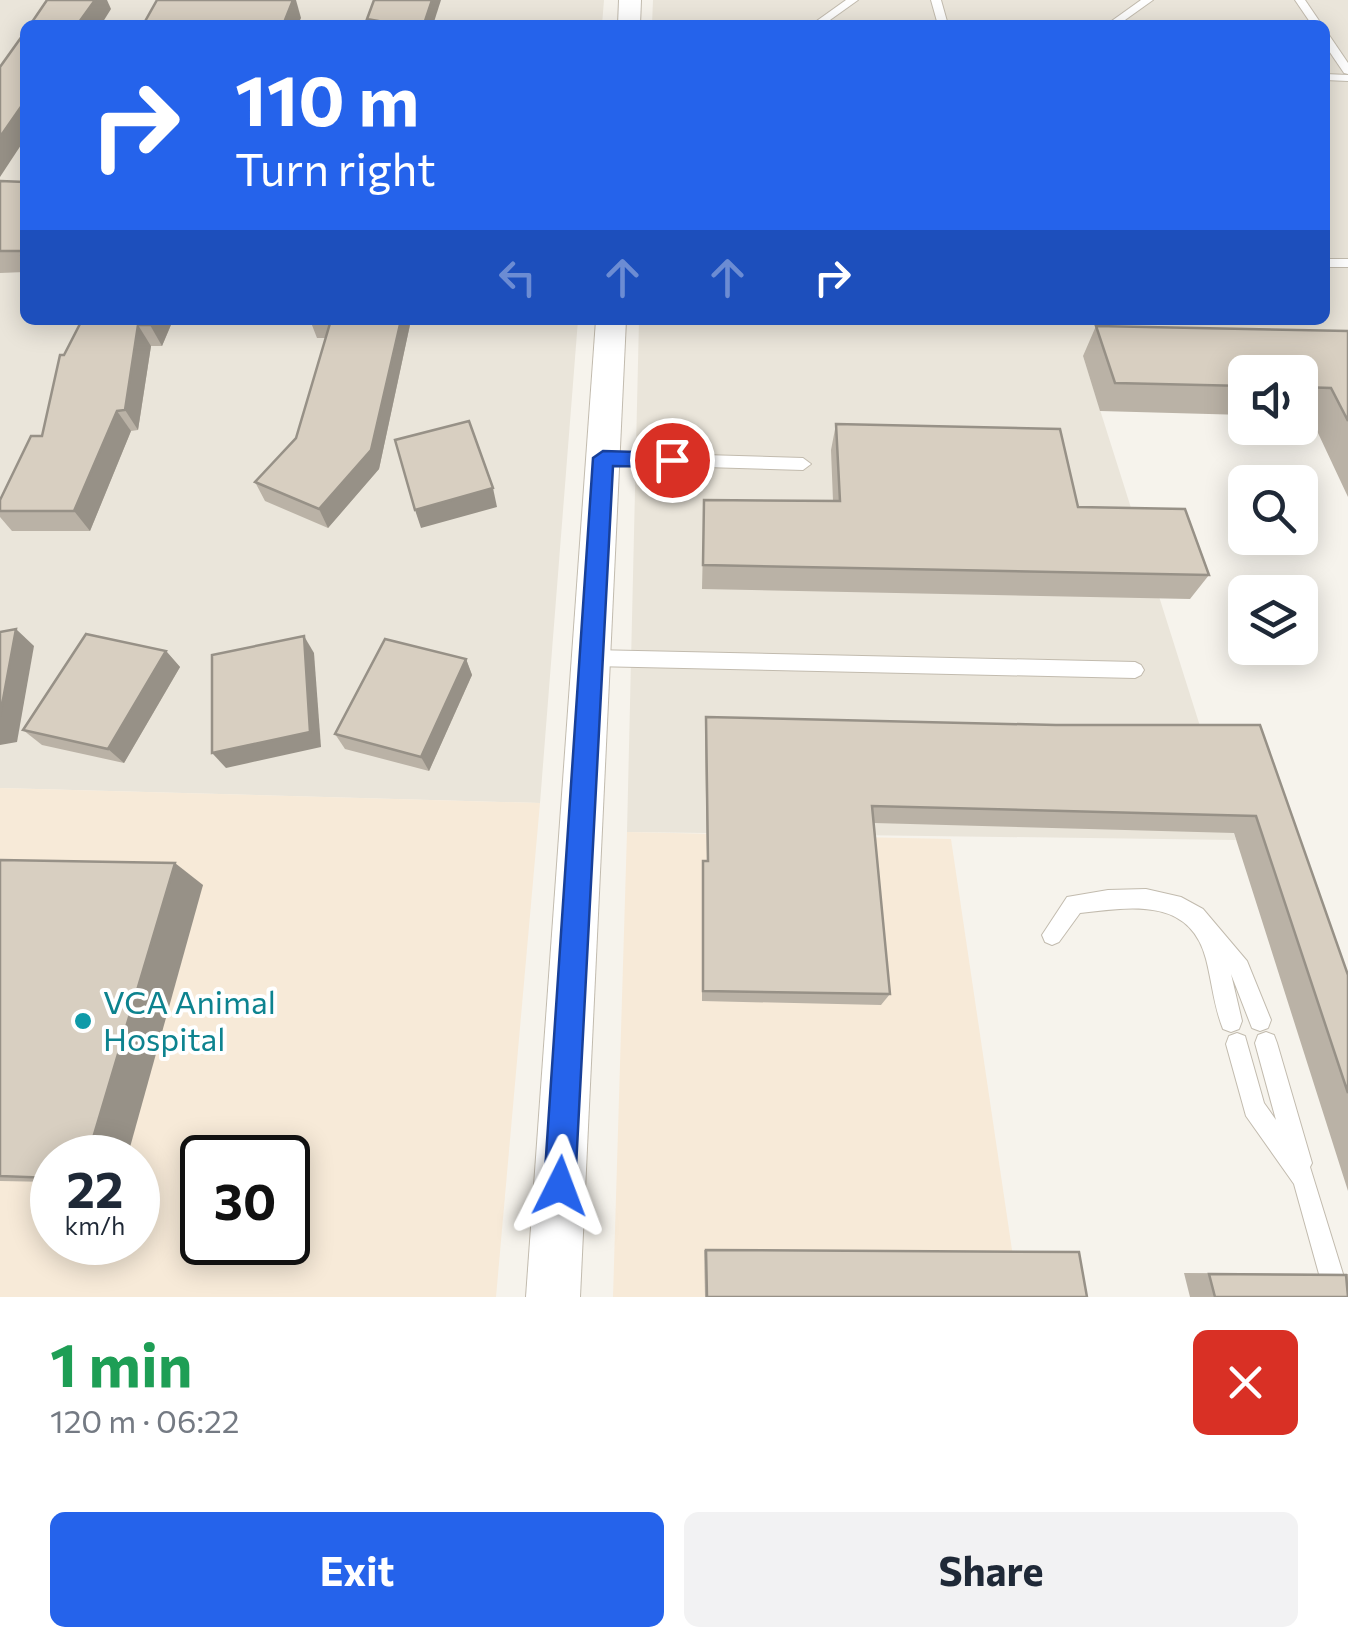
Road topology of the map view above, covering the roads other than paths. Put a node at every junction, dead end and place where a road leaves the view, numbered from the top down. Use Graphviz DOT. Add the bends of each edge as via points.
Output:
graph roads {
  1 [pos="853,0"];
  2 [pos="1148,0"];
  3 [pos="823,20"];
  4 [pos="1118,20"];
  5 [pos="1330,45"];
  6 [pos="1348,74"];
  7 [pos="611,325"];
  8 [pos="603,458"];
  9 [pos="803,464"];
  10 [pos="592,658"];
  11 [pos="1135,670"];
  12 [pos="1206,928"];
  13 [pos="1052,935"];
  14 [pos="1304,1178"];
  15 [pos="1331,1274"];
  16 [pos="553,1297"];
  1 -- 3 [label="lane"];
  2 -- 4 [label="lane"];
  5 -- 6 [label="lane"];
  7 -- 8 [label="street"];
  8 -- 9 [label="lane"];
  8 -- 10 [label="street"];
  10 -- 11 [label="lane"];
  10 -- 16 [label="street"];
  12 -- 13 [label="lane" via="1183,906 1120,898 1074,904"];
  12 -- 14 [label="lane" via="1254,1108"];
  12 -- 14 [label="lane" via="1246,977"];
  14 -- 15 [label="lane"];
}
